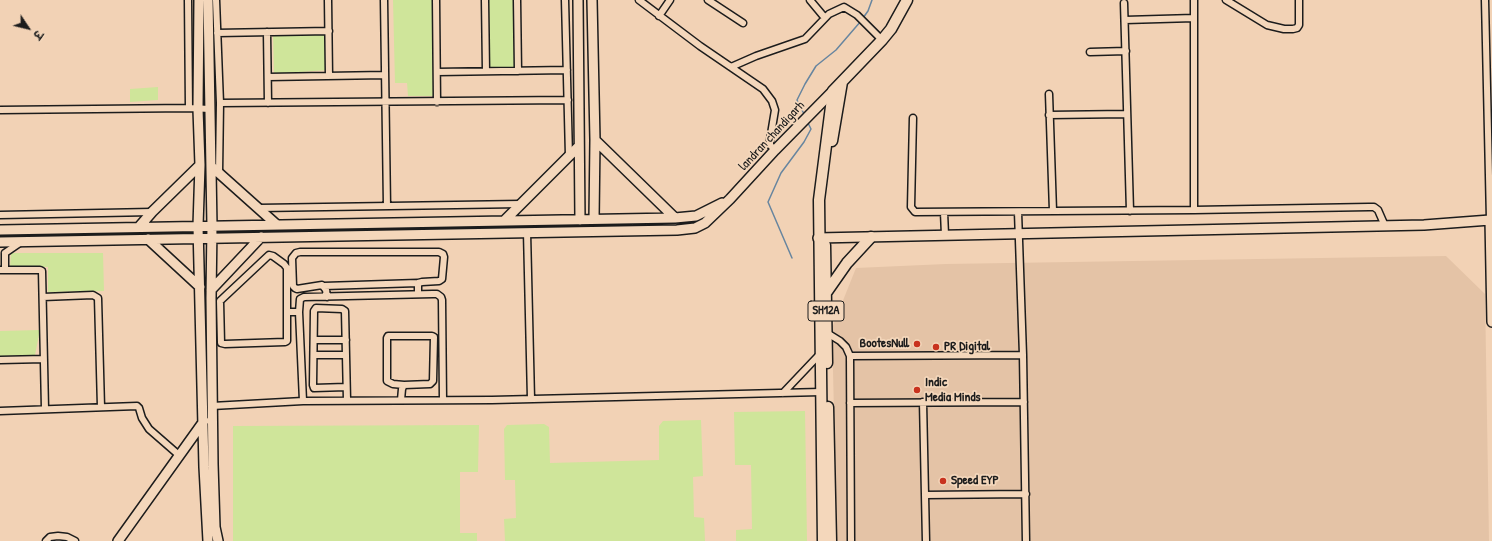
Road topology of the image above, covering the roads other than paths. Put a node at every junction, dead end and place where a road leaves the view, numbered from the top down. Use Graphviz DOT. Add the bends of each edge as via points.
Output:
graph roads {
  1 [pos="188,0"];
  2 [pos="199,0"];
  3 [pos="208,0"];
  4 [pos="216,0"];
  5 [pos="328,0"];
  6 [pos="384,0"];
  7 [pos="436,0"];
  8 [pos="485,0"];
  9 [pos="517,0"];
  10 [pos="565,0"];
  11 [pos="578,0"];
  12 [pos="592,0"];
  13 [pos="639,0"];
  14 [pos="670,0"];
  15 [pos="708,0"];
  16 [pos="810,0"];
  17 [pos="907,0"];
  18 [pos="1194,0"];
  19 [pos="1226,0"];
  20 [pos="1299,0"];
  21 [pos="1485,0"];
  22 [pos="1124,3"];
  23 [pos="659,16"];
  24 [pos="825,18"];
  25 [pos="1194,18"];
  26 [pos="1125,20"];
  27 [pos="743,23"];
  28 [pos="329,31"];
  29 [pos="267,32"];
  30 [pos="217,33"];
  31 [pos="882,40"];
  32 [pos="1126,51"];
  33 [pos="1090,52"];
  34 [pos="731,67"];
  35 [pos="567,70"];
  36 [pos="486,71"];
  37 [pos="518,71"];
  38 [pos="437,72"];
  39 [pos="385,75"];
  40 [pos="329,76"];
  41 [pos="268,77"];
  42 [pos="842,82"];
  43 [pos="833,91"];
  44 [pos="1049,94"];
  45 [pos="568,100"];
  46 [pos="386,102"];
  47 [pos="437,102"];
  48 [pos="220,103"];
  49 [pos="268,103"];
  50 [pos="194,109"];
  51 [pos="0,110"];
  52 [pos="210,110"];
  53 [pos="1127,114"];
  54 [pos="1050,115"];
  55 [pos="913,118"];
  56 [pos="595,140"];
  57 [pos="579,146"];
  58 [pos="775,150"];
  59 [pos="569,157"];
  60 [pos="200,165"];
  61 [pos="211,166"];
  62 [pos="219,173"];
  63 [pos="730,199"];
  64 [pos="522,204"];
  65 [pos="387,206"];
  66 [pos="259,208"];
  67 [pos="1194,210"];
  68 [pos="1053,211"];
  69 [pos="1130,211"];
  70 [pos="152,212"];
  71 [pos="944,212"];
  72 [pos="1018,212"];
  73 [pos="0,215"];
  74 [pos="675,218"];
  75 [pos="594,219"];
  76 [pos="580,220"];
  77 [pos="1491,220"];
  78 [pos="504,221"];
  79 [pos="278,225"];
  80 [pos="198,226"];
  81 [pos="212,226"];
  82 [pos="1385,226"];
  83 [pos="139,227"];
  84 [pos="0,230"];
  85 [pos="527,232"];
  86 [pos="1018,234"];
  87 [pos="945,235"];
  88 [pos="261,237"];
  89 [pos="871,237"];
  90 [pos="199,238"];
  91 [pos="212,238"];
  92 [pos="822,238"];
  93 [pos="148,239"];
  94 [pos="22,241"];
  95 [pos="0,242"];
  96 [pos="2,252"];
  97 [pos="2,270"];
  98 [pos="418,283"];
  99 [pos="324,286"];
  100 [pos="200,287"];
  101 [pos="211,290"];
  102 [pos="826,293"];
  103 [pos="418,294"];
  104 [pos="43,297"];
  105 [pos="327,297"];
  106 [pos="287,312"];
  107 [pos="299,312"];
  108 [pos="1492,322"];
  109 [pos="827,333"];
  110 [pos="314,340"];
  111 [pos="346,340"];
  112 [pos="820,354"];
  113 [pos="314,355"];
  114 [pos="346,355"];
  115 [pos="1023,355"];
  116 [pos="850,356"];
  117 [pos="44,359"];
  118 [pos="0,360"];
  119 [pos="404,385"];
  120 [pos="346,387"];
  121 [pos="824,392"];
  122 [pos="783,393"];
  123 [pos="531,399"];
  124 [pos="347,400"];
  125 [pos="401,400"];
  126 [pos="442,400"];
  127 [pos="303,401"];
  128 [pos="923,402"];
  129 [pos="1024,402"];
  130 [pos="850,403"];
  131 [pos="212,406"];
  132 [pos="101,407"];
  133 [pos="45,410"];
  134 [pos="0,411"];
  135 [pos="204,422"];
  136 [pos="180,456"];
  137 [pos="1026,494"];
  138 [pos="926,495"];
  139 [pos="46,541"];
  140 [pos="75,541"];
  141 [pos="118,541"];
  142 [pos="208,541"];
  143 [pos="218,541"];
  144 [pos="823,541"];
  145 [pos="831,541"];
  146 [pos="851,541"];
  147 [pos="926,541"];
  148 [pos="1026,541"];
  1 -- 50 [label="street"];
  2 -- 50 [label="main road"];
  3 -- 52 [label="main road"];
  4 -- 30 [label="street"];
  5 -- 28 [label="street"];
  6 -- 39 [label="street"];
  7 -- 38 [label="street"];
  8 -- 36 [label="street"];
  9 -- 37 [label="street"];
  10 -- 35 [label="street"];
  11 -- 57 [label="main road"];
  12 -- 56 [label="main road"];
  13 -- 23 [label="street"];
  14 -- 23 [label="street"];
  15 -- 27 [label="street"];
  16 -- 24 [label="street"];
  17 -- 31 [label="main road"];
  18 -- 25 [label="street"];
  19 -- 20 [label="street" via="1267,25 1284,30 1297,28 1299,25"];
  21 -- 77 [label="street"];
  22 -- 26 [label="street"];
  23 -- 34 [label="street"];
  24 -- 31 [label="street" via="847,7"];
  24 -- 34 [label="street" via="805,39"];
  25 -- 26 [label="street"];
  25 -- 67 [label="street"];
  26 -- 32 [label="street"];
  28 -- 29 [label="street"];
  28 -- 40 [label="street"];
  29 -- 30 [label="street"];
  29 -- 41 [label="street"];
  30 -- 48 [label="street"];
  31 -- 42 [label="main road"];
  32 -- 33 [label="street"];
  32 -- 53 [label="street"];
  34 -- 58 [label="street" via="763,89 772,101 775,110 770,145"];
  35 -- 37 [label="street"];
  35 -- 45 [label="street"];
  36 -- 37 [label="street"];
  36 -- 38 [label="street"];
  38 -- 47 [label="street"];
  39 -- 40 [label="street"];
  39 -- 46 [label="street"];
  40 -- 41 [label="street"];
  41 -- 49 [label="street"];
  42 -- 43 [label="main road"];
  42 -- 92 [label="main road, SH12A" via="828,168"];
  43 -- 58 [label="main road, landran chandigarh"];
  43 -- 92 [label="main road, SH12A" via="819,193"];
  44 -- 54 [label="street"];
  45 -- 47 [label="street"];
  45 -- 59 [label="street"];
  46 -- 47 [label="street"];
  46 -- 49 [label="street"];
  46 -- 65 [label="street"];
  48 -- 49 [label="street"];
  48 -- 62 [label="street"];
  50 -- 51 [label="street"];
  50 -- 52 [label="street"];
  50 -- 60 [label="main road"];
  52 -- 61 [label="main road"];
  53 -- 54 [label="street"];
  53 -- 69 [label="street"];
  54 -- 68 [label="street"];
  55 -- 71 [label="street" via="911,209 917,212"];
  56 -- 74 [label="main road"];
  56 -- 75 [label="main road"];
  57 -- 59 [label="main road"];
  57 -- 76 [label="main road"];
  58 -- 63 [label="main road, landran chandigarh"];
  59 -- 64 [label="main road"];
  60 -- 70 [label="main road"];
  60 -- 80 [label="main road"];
  61 -- 62 [label="main road"];
  61 -- 81 [label="main road"];
  62 -- 66 [label="main road"];
  63 -- 74 [label="main road" via="696,216"];
  63 -- 85 [label="main road, landran chandigarh" via="705,223 695,228"];
  64 -- 65 [label="street"];
  64 -- 78 [label="main road"];
  65 -- 66 [label="street"];
  66 -- 79 [label="main road"];
  67 -- 69 [label="street"];
  67 -- 82 [label="street" via="1374,207"];
  68 -- 69 [label="street"];
  68 -- 72 [label="street"];
  70 -- 73 [label="street"];
  70 -- 83 [label="main road"];
  71 -- 72 [label="street"];
  71 -- 87 [label="street"];
  72 -- 86 [label="street"];
  74 -- 75 [label="main road"];
  75 -- 76 [label="main road"];
  76 -- 78 [label="main road"];
  77 -- 82 [label="main road" via="1424,226"];
  77 -- 108 [label="main road"];
  78 -- 79 [label="main road"];
  79 -- 81 [label="main road"];
  80 -- 81 [label="main road"];
  80 -- 83 [label="main road"];
  80 -- 90 [label="main road"];
  81 -- 91 [label="main road"];
  82 -- 86 [label="main road"];
  83 -- 84 [label="main road"];
  85 -- 88 [label="main road, landran chandigarh"];
  85 -- 123 [label="street"];
  86 -- 87 [label="main road"];
  86 -- 115 [label="street"];
  87 -- 89 [label="main road"];
  88 -- 91 [label="main road, landran chandigarh"];
  88 -- 101 [label="main road"];
  89 -- 92 [label="main road"];
  89 -- 102 [label="main road" via="847,263"];
  90 -- 91 [label="main road, landran chandigarh"];
  90 -- 93 [label="main road, landran chandigarh"];
  90 -- 100 [label="main road"];
  91 -- 101 [label="main road"];
  92 -- 102 [label="main road, SH12A"];
  92 -- 112 [label="main road, SH12A"];
  93 -- 94 [label="main road, landran chandigarh"];
  93 -- 100 [label="main road"];
  94 -- 95 [label="main road, landran chandigarh"];
  94 -- 96 [label="street"];
  96 -- 97 [label="street"];
  97 -- 104 [label="street" via="42,271"];
  98 -- 99 [label="street"];
  98 -- 99 [label="street" via="442,279 443,254 296,253 292,258 293,286 297,289"];
  98 -- 103 [label="street"];
  99 -- 105 [label="street"];
  100 -- 135 [label="main road"];
  101 -- 131 [label="main road"];
  102 -- 109 [label="main road, SH12A"];
  103 -- 105 [label="street"];
  103 -- 126 [label="street" via="437,294 442,300"];
  104 -- 117 [label="street"];
  104 -- 132 [label="street" via="93,295 98,298"];
  105 -- 107 [label="street" via="300,299"];
  106 -- 106 [label="street" via="285,342 221,343 220,302 269,255 287,268"];
  106 -- 107 [label="street"];
  107 -- 127 [label="street"];
  109 -- 116 [label="street" via="840,340"];
  109 -- 121 [label="main road, SH12A"];
  110 -- 111 [label="street"];
  110 -- 111 [label="street" via="316,308 345,311"];
  110 -- 113 [label="street"];
  111 -- 114 [label="street"];
  112 -- 121 [label="main road, SH12A"];
  112 -- 122 [label="street"];
  113 -- 114 [label="street"];
  113 -- 120 [label="street" via="314,388"];
  114 -- 120 [label="street"];
  115 -- 116 [label="street"];
  115 -- 129 [label="street"];
  116 -- 130 [label="street"];
  117 -- 118 [label="street"];
  117 -- 133 [label="street"];
  119 -- 119 [label="street" via="430,384 433,381 434,337 388,336 388,380 393,384"];
  119 -- 125 [label="street"];
  120 -- 124 [label="street"];
  121 -- 122 [label="street"];
  121 -- 144 [label="main road, SH12A"];
  121 -- 145 [label="main road, SH12A"];
  122 -- 123 [label="street"];
  123 -- 126 [label="street"];
  124 -- 125 [label="street"];
  124 -- 127 [label="street"];
  125 -- 126 [label="street"];
  127 -- 131 [label="street"];
  128 -- 129 [label="street"];
  128 -- 130 [label="street"];
  128 -- 138 [label="street"];
  129 -- 137 [label="street"];
  130 -- 146 [label="street"];
  131 -- 135 [label="main road"];
  131 -- 143 [label="main road" via="215,527"];
  132 -- 133 [label="street"];
  132 -- 136 [label="street" via="137,406 150,429"];
  133 -- 134 [label="street"];
  135 -- 136 [label="main road"];
  135 -- 142 [label="main road"];
  136 -- 141 [label="main road"];
  137 -- 138 [label="street"];
  137 -- 148 [label="street"];
  138 -- 147 [label="street"];
  139 -- 140 [label="street" via="50,537 58,536"];
}
